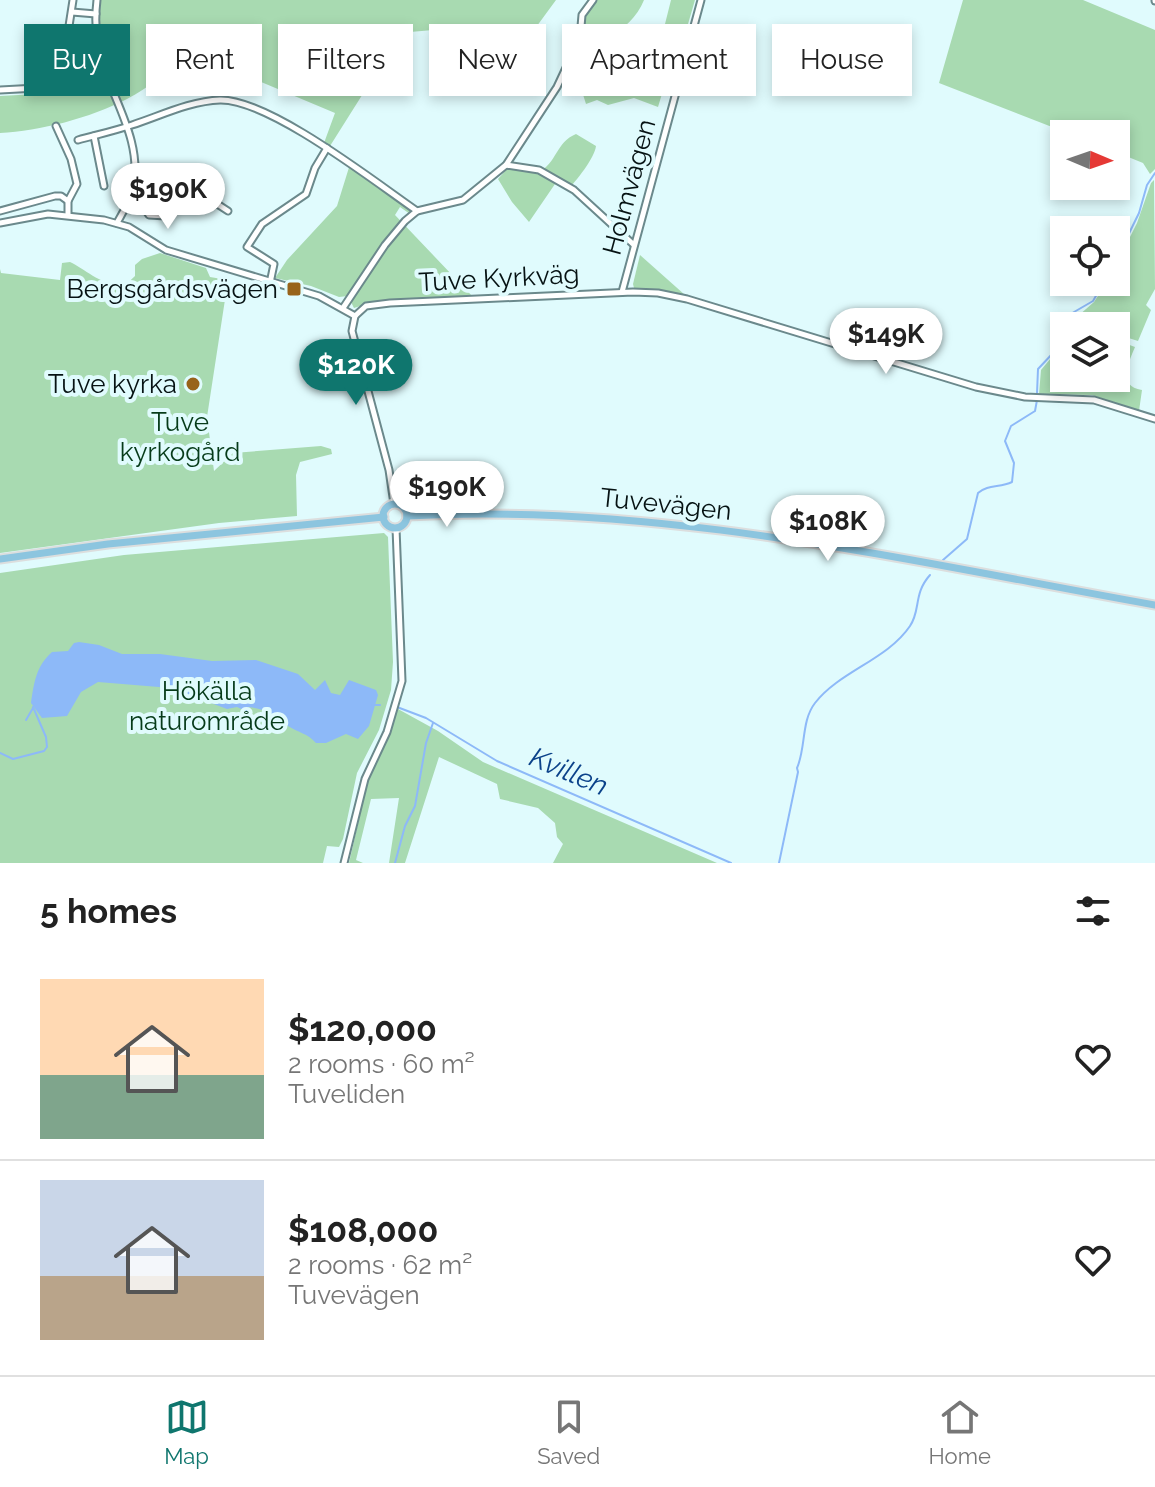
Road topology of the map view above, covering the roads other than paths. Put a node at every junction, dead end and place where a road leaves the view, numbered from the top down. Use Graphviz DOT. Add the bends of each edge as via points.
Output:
graph roads {
  1 [pos="73,0"];
  2 [pos="97,0"];
  3 [pos="593,0"];
  4 [pos="701,0"];
  5 [pos="72,12"];
  6 [pos="96,14"];
  7 [pos="69,24"];
  8 [pos="98,24"];
  9 [pos="24,89"];
  10 [pos="0,90"];
  11 [pos="116,96"];
  12 [pos="56,126"];
  13 [pos="129,126"];
  14 [pos="94,136"];
  15 [pos="78,140"];
  16 [pos="327,148"];
  17 [pos="506,165"];
  18 [pos="135,177"];
  19 [pos="104,186"];
  20 [pos="68,201"];
  21 [pos="0,211"];
  22 [pos="228,211"];
  23 [pos="417,211"];
  24 [pos="68,215"];
  25 [pos="0,223"];
  26 [pos="117,223"];
  27 [pos="634,246"];
  28 [pos="270,283"];
  29 [pos="622,292"];
  30 [pos="343,308"];
  31 [pos="355,316"];
  32 [pos="1155,419"];
  33 [pos="394,504"];
  34 [pos="407,516"];
  35 [pos="384,517"];
  36 [pos="396,528"];
  37 [pos="0,559"];
  38 [pos="1155,605"];
  39 [pos="344,863"];
  1 -- 5 [label="street"];
  2 -- 6 [label="street"];
  3 -- 17 [label="street" via="582,15 580,38 557,87"];
  4 -- 27 [label="street, Holmvägen"];
  5 -- 6 [label="street"];
  5 -- 7 [label="street"];
  6 -- 8 [label="street"];
  9 -- 10 [label="street"];
  11 -- 13 [label="street"];
  12 -- 20 [label="street" via="77,184"];
  13 -- 14 [label="street"];
  13 -- 16 [label="street" via="221,100 264,113"];
  13 -- 18 [label="street"];
  14 -- 15 [label="street"];
  14 -- 19 [label="street"];
  16 -- 23 [label="street"];
  16 -- 28 [label="street" via="306,194 262,224 247,247 274,264"];
  17 -- 23 [label="street" via="463,200"];
  17 -- 27 [label="street" via="539,170 574,190"];
  18 -- 22 [label="street" via="151,183 142,205 149,215 166,216 188,185"];
  18 -- 26 [label="street"];
  20 -- 21 [label="street" via="55,196"];
  20 -- 24 [label="street"];
  23 -- 30 [label="street" via="385,245"];
  24 -- 25 [label="street"];
  24 -- 26 [label="street"];
  26 -- 28 [label="street" via="166,250"];
  27 -- 29 [label="street, Holmvägen"];
  28 -- 30 [label="street"];
  29 -- 31 [label="street, Tuve Kyrkväg" via="378,304"];
  29 -- 32 [label="street, Tuve Kyrkväg" via="687,299 987,389 1092,400"];
  30 -- 31 [label="street"];
  31 -- 33 [label="street" via="352,331"];
  33 -- 34 [label="main road"];
  33 -- 35 [label="main road"];
  34 -- 36 [label="main road"];
  34 -- 38 [label="main road, Tuvevägen" via="572,515 692,525"];
  35 -- 36 [label="main road"];
  35 -- 37 [label="main road"];
  36 -- 39 [label="street" via="402,681 365,779"];
}
